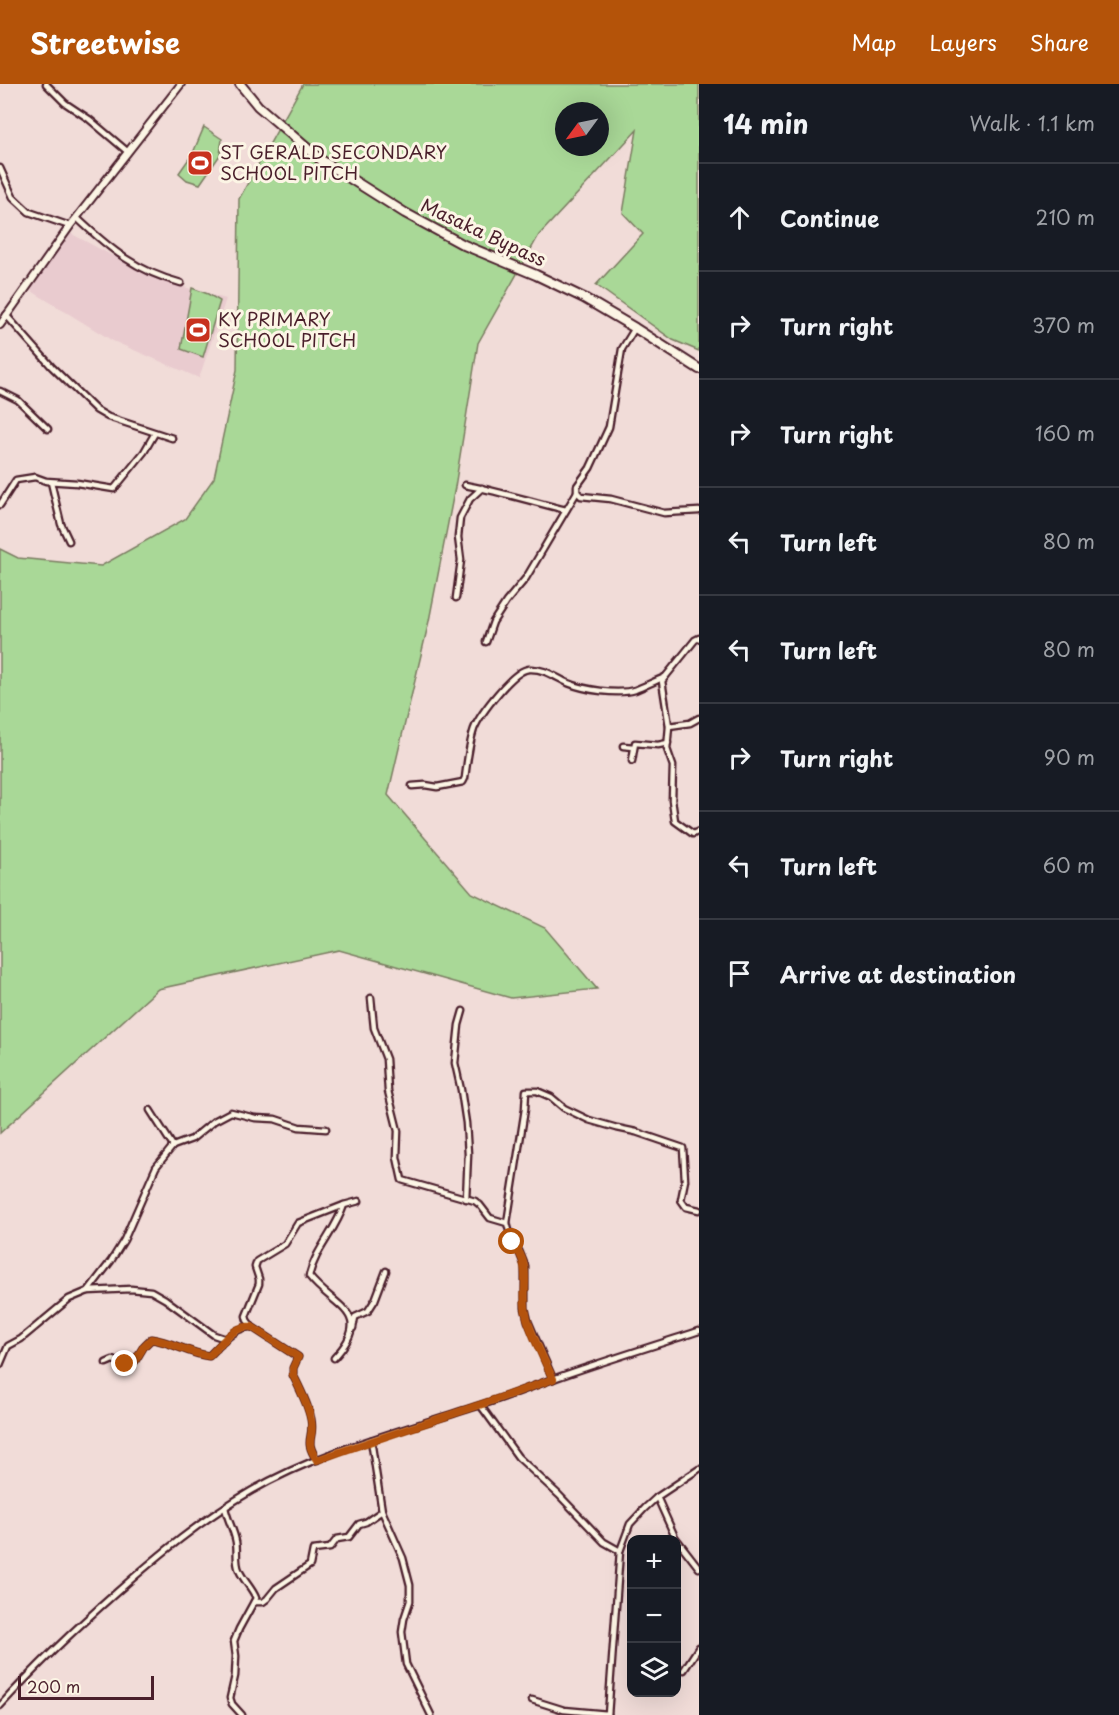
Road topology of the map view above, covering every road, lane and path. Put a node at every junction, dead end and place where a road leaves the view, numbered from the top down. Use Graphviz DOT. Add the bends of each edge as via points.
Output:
graph roads {
  1 [pos="46,84"];
  2 [pos="181,84"];
  3 [pos="240,84"];
  4 [pos="128,152"];
  5 [pos="0,168"];
  6 [pos="77,218"];
  7 [pos="70,226"];
  8 [pos="181,283"];
  9 [pos="6,315"];
  10 [pos="0,325"];
  11 [pos="635,328"];
  12 [pos="699,369"];
  13 [pos="0,392"];
  14 [pos="48,429"];
  15 [pos="155,432"];
  16 [pos="172,438"];
  17 [pos="51,482"];
  18 [pos="465,485"];
  19 [pos="482,488"];
  20 [pos="577,492"];
  21 [pos="0,505"];
  22 [pos="566,510"];
  23 [pos="699,511"];
  24 [pos="69,541"];
  25 [pos="456,598"];
  26 [pos="699,638"];
  27 [pos="486,642"];
  28 [pos="665,677"];
  29 [pos="699,718"];
  30 [pos="669,726"];
  31 [pos="668,743"];
  32 [pos="623,746"];
  33 [pos="634,747"];
  34 [pos="632,761"];
  35 [pos="412,786"];
  36 [pos="699,831"];
  37 [pos="371,998"];
  38 [pos="464,1011"];
  39 [pos="150,1110"];
  40 [pos="326,1129"];
  41 [pos="173,1146"];
  42 [pos="466,1199"];
  43 [pos="359,1201"];
  44 [pos="345,1205"];
  45 [pos="699,1210"];
  46 [pos="507,1223"];
  47 [pos="386,1271"];
  48 [pos="88,1291"];
  49 [pos="252,1327"];
  50 [pos="352,1331"];
  51 [pos="699,1331"];
  52 [pos="226,1339"];
  53 [pos="0,1343"];
  54 [pos="8,1346"];
  55 [pos="333,1358"];
  56 [pos="105,1364"];
  57 [pos="0,1365"];
  58 [pos="553,1379"];
  59 [pos="481,1406"];
  60 [pos="371,1440"];
  61 [pos="317,1460"];
  62 [pos="699,1469"];
  63 [pos="657,1497"];
  64 [pos="225,1507"];
  65 [pos="382,1511"];
  66 [pos="620,1551"];
  67 [pos="699,1568"];
  68 [pos="254,1602"];
  69 [pos="699,1647"];
  70 [pos="684,1670"];
  71 [pos="532,1700"];
  72 [pos="0,1706"];
  73 [pos="608,1714"];
  74 [pos="242,1715"];
  75 [pos="430,1715"];
  1 -- 4 [label="street"];
  2 -- 4 [label="main road"];
  3 -- 11 [label="highway, Masaka Bypass" via="258,106 321,160 405,213 464,245 554,283"];
  4 -- 6 [label="main road"];
  5 -- 7 [label="street" via="13,197 28,212"];
  6 -- 7 [label="main road"];
  6 -- 8 [label="street" via="136,265"];
  7 -- 9 [label="main road"];
  9 -- 10 [label="main road"];
  9 -- 15 [label="street" via="90,406 108,417"];
  11 -- 12 [label="highway, Masaka Bypass"];
  11 -- 20 [label="street" via="622,349 609,428"];
  13 -- 14 [label="street" via="18,400"];
  15 -- 16 [label="street"];
  15 -- 17 [label="street" via="114,489"];
  17 -- 21 [label="street" via="34,477 19,479"];
  17 -- 24 [label="street"];
  18 -- 19 [label="street"];
  19 -- 22 [label="street"];
  19 -- 25 [label="street" via="470,499 460,518 461,560"];
  20 -- 22 [label="street"];
  20 -- 23 [label="street" via="664,513"];
  22 -- 27 [label="street" via="526,578 493,622"];
  26 -- 28 [label="street"];
  28 -- 30 [label="street" via="662,681"];
  28 -- 35 [label="street" via="620,693 576,686 547,672 524,670 486,709 475,728 463,782"];
  29 -- 30 [label="street"];
  30 -- 31 [label="street"];
  31 -- 33 [label="street" via="635,743"];
  31 -- 36 [label="street" via="675,821 693,834"];
  32 -- 33 [label="street"];
  33 -- 34 [label="street"];
  37 -- 42 [label="street" via="374,1028 386,1059 402,1180"];
  38 -- 42 [label="street" via="455,1063 466,1122"];
  39 -- 41 [label="street"];
  40 -- 41 [label="street" via="231,1112 192,1139"];
  41 -- 48 [label="street" via="156,1167 124,1240"];
  42 -- 46 [label="street" via="480,1205 490,1218"];
  43 -- 44 [label="street"];
  44 -- 49 [label="street" via="302,1220 282,1246 257,1261 259,1284 246,1316"];
  44 -- 50 [label="street" via="309,1276 348,1313"];
  45 -- 46 [label="street" via="686,1207 681,1200 683,1148 590,1120 551,1097 526,1091"];
  46 -- 58 [label="street" via="525,1266 528,1321"];
  47 -- 50 [label="street" via="369,1311 355,1317"];
  48 -- 52 [label="street" via="151,1291 214,1335"];
  48 -- 54 [label="street" via="69,1299"];
  49 -- 52 [label="street" via="246,1326"];
  49 -- 61 [label="street" via="298,1357 293,1375 310,1413 309,1445"];
  50 -- 55 [label="street" via="346,1345"];
  51 -- 58 [label="street"];
  52 -- 56 [label="street" via="209,1356 151,1339 135,1361 125,1364 113,1360"];
  53 -- 54 [label="street"];
  54 -- 57 [label="street"];
  58 -- 59 [label="street"];
  59 -- 60 [label="street"];
  59 -- 66 [label="street" via="518,1457 604,1542"];
  60 -- 61 [label="street"];
  60 -- 65 [label="street"];
  61 -- 64 [label="street"];
  62 -- 63 [label="street"];
  63 -- 66 [label="street" via="630,1524"];
  63 -- 67 [label="street" via="675,1537"];
  64 -- 68 [label="street" via="234,1532 237,1564 255,1596"];
  64 -- 72 [label="street" via="158,1555 71,1632"];
  65 -- 68 [label="street" via="359,1524 349,1537 337,1539 330,1548 313,1550 310,1565 263,1602"];
  65 -- 75 [label="street" via="403,1558 410,1586 402,1632 406,1664"];
  66 -- 73 [label="street"];
  68 -- 74 [label="street" via="234,1641 231,1701"];
  69 -- 70 [label="street"];
  71 -- 73 [label="street" via="564,1710"];
}
